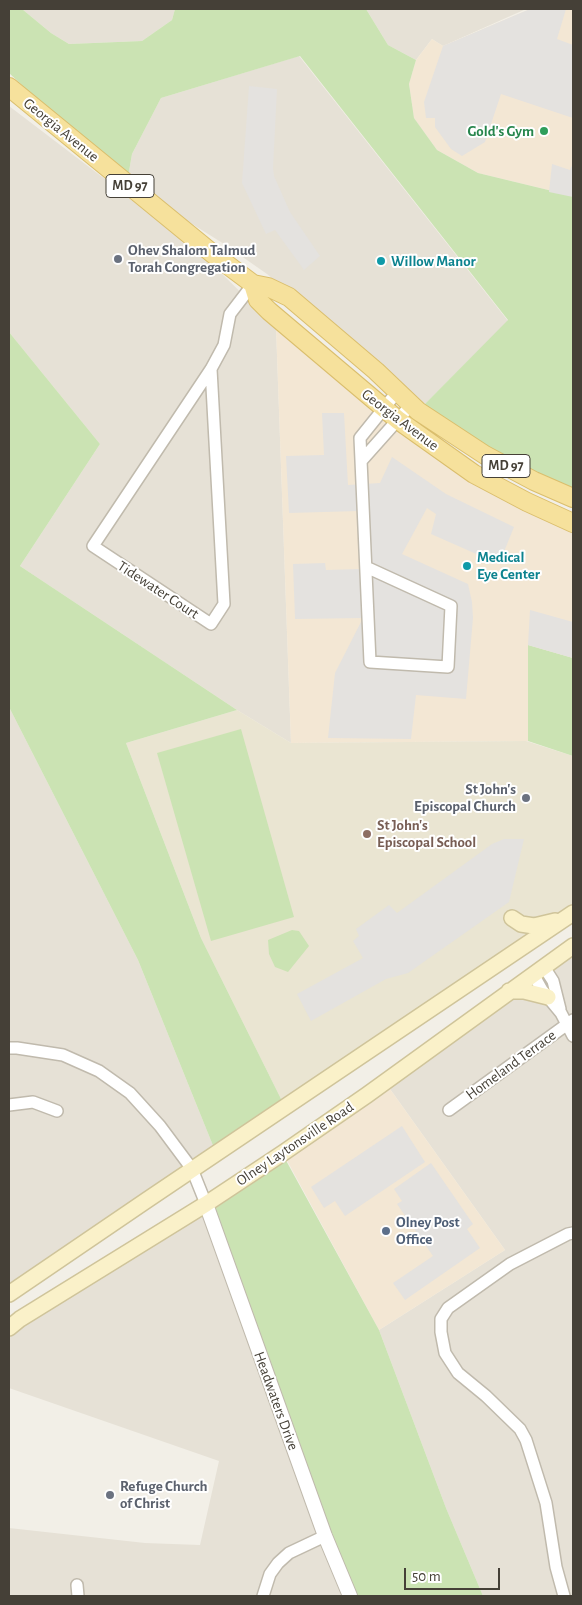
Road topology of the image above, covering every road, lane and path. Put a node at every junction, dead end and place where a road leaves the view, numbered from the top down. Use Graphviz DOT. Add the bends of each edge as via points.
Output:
graph roads {
  1 [pos="9,87"];
  2 [pos="253,284"];
  3 [pos="211,369"];
  4 [pos="397,392"];
  5 [pos="411,405"];
  6 [pos="383,410"];
  7 [pos="398,420"];
  8 [pos="362,460"];
  9 [pos="573,498"];
  10 [pos="573,523"];
  11 [pos="366,567"];
  12 [pos="570,916"];
  13 [pos="512,918"];
  14 [pos="573,946"];
  15 [pos="538,970"];
  16 [pos="509,991"];
  17 [pos="548,997"];
  18 [pos="561,1013"];
  19 [pos="570,1022"];
  20 [pos="573,1036"];
  21 [pos="9,1048"];
  22 [pos="9,1105"];
  23 [pos="449,1110"];
  24 [pos="57,1111"];
  25 [pos="192,1169"];
  26 [pos="206,1204"];
  27 [pos="573,1233"];
  28 [pos="9,1294"];
  29 [pos="9,1328"];
  30 [pos="326,1536"];
  31 [pos="262,1596"];
  32 [pos="350,1596"];
  33 [pos="564,1596"];
  1 -- 2 [label="main road, Georgia Avenue / MD 97"];
  2 -- 3 [label="street, Tidewater Court" via="230,314 224,344"];
  2 -- 4 [label="main road, Georgia Avenue / MD 97" via="289,297"];
  2 -- 6 [label="main road, Georgia Avenue / MD 97" via="258,300 269,311"];
  3 -- 3 [label="street, Tidewater Court" via="93,546 211,624 224,604"];
  4 -- 5 [label="main road, Georgia Avenue / MD 97"];
  4 -- 6 [label="street"];
  5 -- 7 [label="street"];
  5 -- 9 [label="main road, Georgia Avenue / MD 97" via="485,455"];
  6 -- 7 [label="main road, Georgia Avenue / MD 97"];
  6 -- 8 [label="street" via="360,438"];
  7 -- 8 [label="street"];
  7 -- 10 [label="main road, Georgia Avenue / MD 97" via="474,474"];
  8 -- 11 [label="street"];
  11 -- 11 [label="street" via="370,662 448,667 451,606"];
  12 -- 13 [label="main road" via="534,926 521,924"];
  12 -- 25 [label="main road"];
  14 -- 15 [label="main road, Olney Laytonsville Road"];
  15 -- 16 [label="main road, Olney Laytonsville Road"];
  15 -- 17 [label="street"];
  15 -- 18 [label="street" via="553,981"];
  16 -- 17 [label="main road"];
  16 -- 26 [label="main road, Olney Laytonsville Road" via="367,1095"];
  17 -- 18 [label="street"];
  18 -- 19 [label="street"];
  19 -- 20 [label="street"];
  19 -- 23 [label="street, Homeland Terrace"];
  21 -- 25 [label="street" via="63,1055 99,1070 130,1093"];
  22 -- 24 [label="street" via="33,1102"];
  25 -- 26 [label="street"];
  25 -- 28 [label="main road"];
  26 -- 29 [label="main road, Olney Laytonsville Road"];
  26 -- 30 [label="street, Headwaters Drive"];
  27 -- 33 [label="street" via="510,1264 448,1308 441,1319 445,1353 458,1373 520,1429 526,1440 546,1503"];
  30 -- 31 [label="street" via="278,1563"];
  30 -- 32 [label="street, Headwaters Drive"];
}
